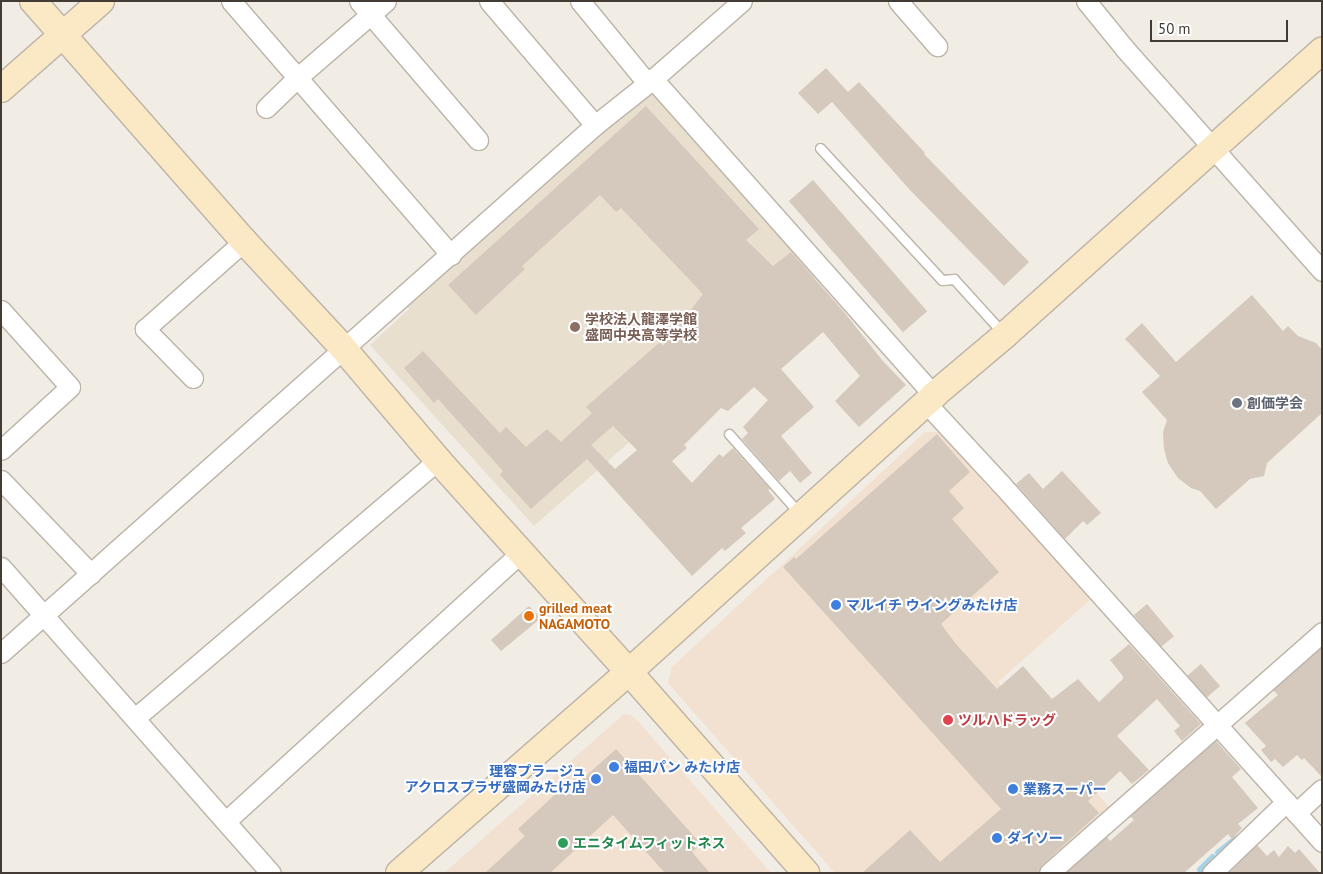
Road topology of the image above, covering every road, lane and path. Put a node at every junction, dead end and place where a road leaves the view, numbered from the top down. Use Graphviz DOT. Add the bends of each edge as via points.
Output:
graph roads {
  1 [pos="33,1"];
  2 [pos="101,1"];
  3 [pos="231,1"];
  4 [pos="386,1"];
  5 [pos="488,1"];
  6 [pos="580,1"];
  7 [pos="742,1"];
  8 [pos="898,1"];
  9 [pos="1088,2"];
  10 [pos="365,8"];
  11 [pos="62,35"];
  12 [pos="937,46"];
  13 [pos="1322,51"];
  14 [pos="298,77"];
  15 [pos="650,81"];
  16 [pos="1,89"];
  17 [pos="266,108"];
  18 [pos="595,125"];
  19 [pos="478,140"];
  20 [pos="820,148"];
  21 [pos="1212,149"];
  22 [pos="244,241"];
  23 [pos="450,255"];
  24 [pos="1322,270"];
  25 [pos="1,310"];
  26 [pos="1005,335"];
  27 [pos="343,348"];
  28 [pos="193,378"];
  29 [pos="930,399"];
  30 [pos="729,434"];
  31 [pos="1,450"];
  32 [pos="438,460"];
  33 [pos="1,480"];
  34 [pos="802,516"];
  35 [pos="521,553"];
  36 [pos="1,567"];
  37 [pos="91,574"];
  38 [pos="44,615"];
  39 [pos="1322,632"];
  40 [pos="1,653"];
  41 [pos="630,672"];
  42 [pos="135,718"];
  43 [pos="1218,726"];
  44 [pos="1322,789"];
  45 [pos="1291,807"];
  46 [pos="226,821"];
  47 [pos="1322,842"];
  48 [pos="271,873"];
  49 [pos="400,873"];
  50 [pos="806,873"];
  51 [pos="1049,873"];
  52 [pos="1212,873"];
  1 -- 11 [label="street"];
  2 -- 11 [label="street"];
  3 -- 14 [label="street"];
  4 -- 10 [label="street"];
  5 -- 18 [label="street"];
  6 -- 15 [label="street"];
  7 -- 15 [label="street"];
  8 -- 12 [label="street"];
  9 -- 21 [label="street"];
  10 -- 14 [label="street"];
  10 -- 19 [label="street"];
  11 -- 16 [label="street"];
  11 -- 22 [label="street"];
  13 -- 21 [label="street"];
  14 -- 17 [label="street"];
  14 -- 23 [label="street"];
  15 -- 18 [label="street"];
  15 -- 29 [label="street"];
  18 -- 23 [label="street"];
  20 -- 26 [label="lane" via="942,280 954,279"];
  21 -- 24 [label="street"];
  21 -- 26 [label="street"];
  22 -- 27 [label="street"];
  22 -- 28 [label="street" via="145,329"];
  23 -- 27 [label="street"];
  25 -- 31 [label="street" via="70,387"];
  26 -- 29 [label="street"];
  27 -- 32 [label="street"];
  27 -- 37 [label="street"];
  29 -- 34 [label="street"];
  29 -- 43 [label="street" via="1001,484"];
  30 -- 34 [label="lane"];
  32 -- 35 [label="street"];
  32 -- 42 [label="street"];
  33 -- 37 [label="street"];
  34 -- 41 [label="street"];
  35 -- 41 [label="street"];
  35 -- 46 [label="street"];
  36 -- 38 [label="street"];
  37 -- 38 [label="street"];
  38 -- 40 [label="street"];
  38 -- 42 [label="street"];
  39 -- 43 [label="street"];
  41 -- 49 [label="street"];
  41 -- 50 [label="street"];
  42 -- 46 [label="street"];
  43 -- 45 [label="street"];
  43 -- 51 [label="street"];
  44 -- 45 [label="street"];
  45 -- 47 [label="street"];
  45 -- 52 [label="street"];
  46 -- 48 [label="street"];
}
